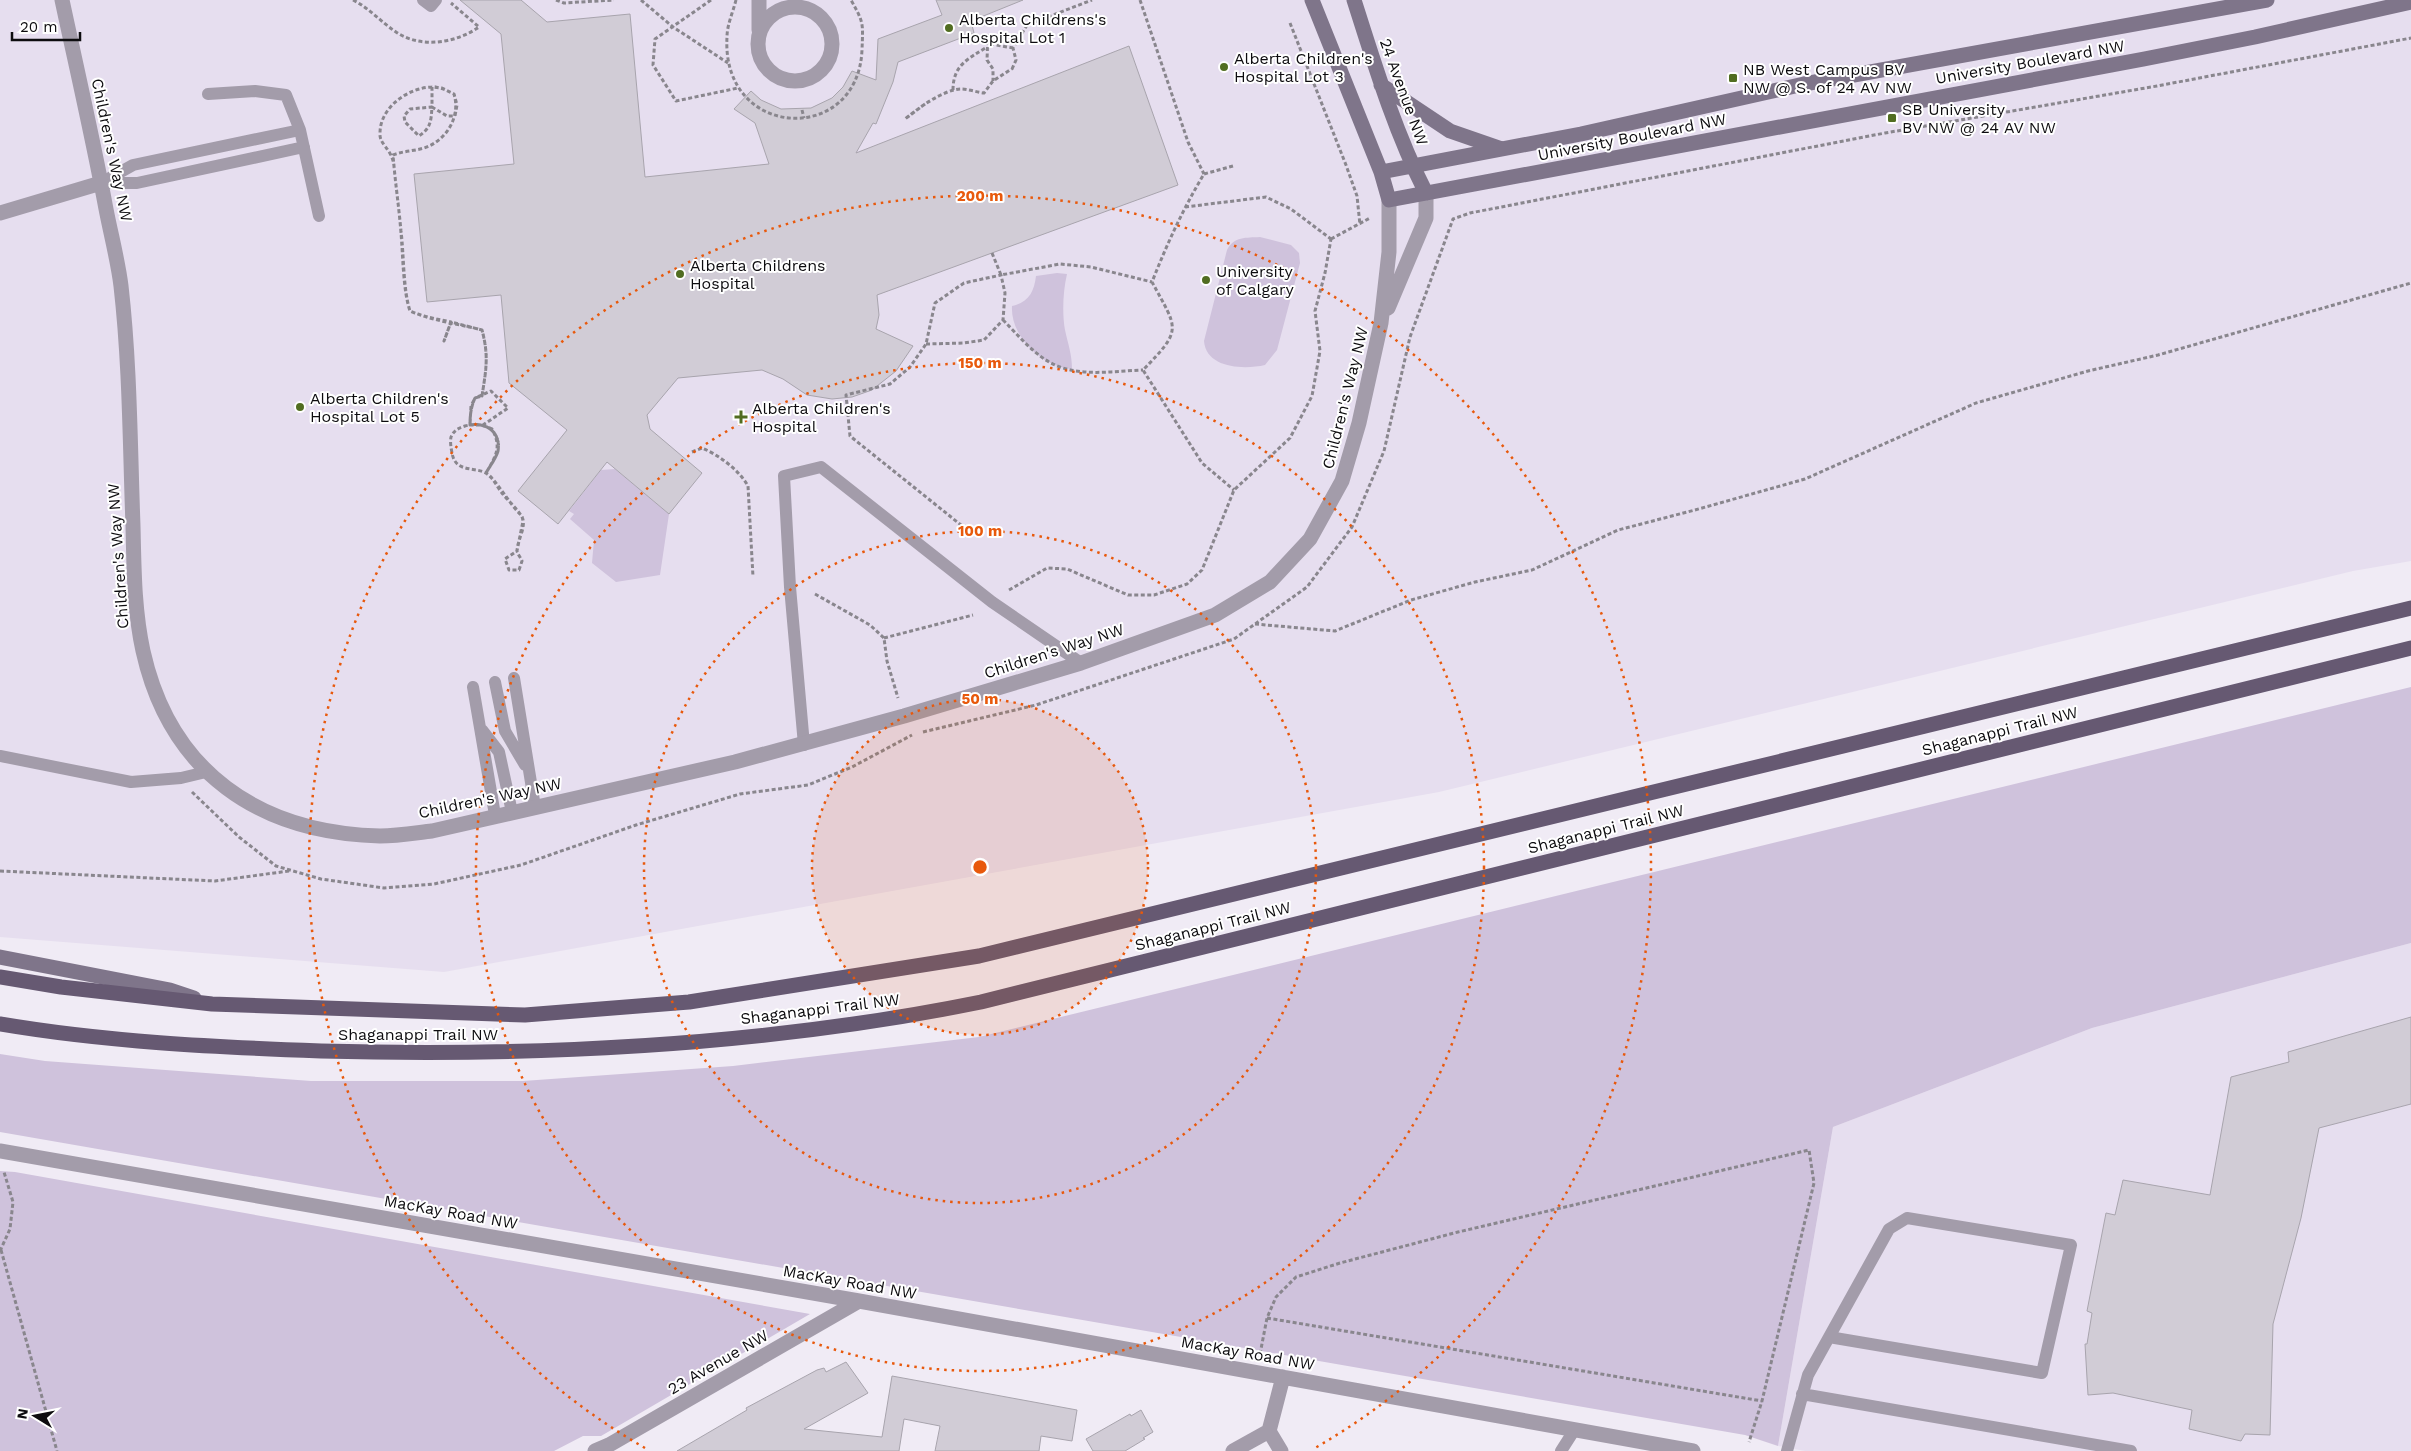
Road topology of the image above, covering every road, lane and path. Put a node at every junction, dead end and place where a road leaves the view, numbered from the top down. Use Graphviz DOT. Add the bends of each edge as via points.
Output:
graph roads {
  1 [pos="62,0"];
  2 [pos="353,0"];
  3 [pos="422,0"];
  4 [pos="436,0"];
  5 [pos="448,0"];
  6 [pos="556,0"];
  7 [pos="614,0"];
  8 [pos="641,0"];
  9 [pos="711,0"];
  10 [pos="736,0"];
  11 [pos="759,0"];
  12 [pos="818,0"];
  13 [pos="851,0"];
  14 [pos="1092,0"];
  15 [pos="1140,0"];
  16 [pos="1312,0"];
  17 [pos="1354,0"];
  18 [pos="2267,0"];
  19 [pos="2411,2"];
  20 [pos="1290,23"];
  21 [pos="827,24"];
  22 [pos="673,27"];
  23 [pos="760,30"];
  24 [pos="2411,38"];
  25 [pos="987,47"];
  26 [pos="1013,48"];
  27 [pos="728,63"];
  28 [pos="993,81"];
  29 [pos="1381,85"];
  30 [pos="432,87"];
  31 [pos="738,88"];
  32 [pos="952,90"];
  33 [pos="208,94"];
  34 [pos="925,104"];
  35 [pos="432,107"];
  36 [pos="802,110"];
  37 [pos="455,116"];
  38 [pos="804,118"];
  39 [pos="300,130"];
  40 [pos="304,147"];
  41 [pos="1503,150"];
  42 [pos="393,155"];
  43 [pos="1412,164"];
  44 [pos="1233,166"];
  45 [pos="1381,172"];
  46 [pos="1204,174"];
  47 [pos="102,183"];
  48 [pos="1426,193"];
  49 [pos="1389,200"];
  50 [pos="1184,207"];
  51 [pos="0,213"];
  52 [pos="1375,215"];
  53 [pos="319,216"];
  54 [pos="1360,225"];
  55 [pos="1331,239"];
  56 [pos="992,253"];
  57 [pos="1001,275"];
  58 [pos="1152,282"];
  59 [pos="2411,282"];
  60 [pos="1003,320"];
  61 [pos="451,322"];
  62 [pos="1381,323"];
  63 [pos="444,341"];
  64 [pos="926,344"];
  65 [pos="1143,370"];
  66 [pos="482,396"];
  67 [pos="470,425"];
  68 [pos="483,425"];
  69 [pos="692,452"];
  70 [pos="486,473"];
  71 [pos="1234,490"];
  72 [pos="970,532"];
  73 [pos="518,551"];
  74 [pos="753,577"];
  75 [pos="1009,590"];
  76 [pos="815,594"];
  77 [pos="2411,608"];
  78 [pos="973,615"];
  79 [pos="1255,624"];
  80 [pos="884,638"];
  81 [pos="2411,648"];
  82 [pos="1081,663"];
  83 [pos="514,678"];
  84 [pos="495,682"];
  85 [pos="473,687"];
  86 [pos="899,701"];
  87 [pos="480,728"];
  88 [pos="804,745"];
  89 [pos="0,756"];
  90 [pos="529,771"];
  91 [pos="206,772"];
  92 [pos="181,778"];
  93 [pos="535,806"];
  94 [pos="512,812"];
  95 [pos="495,816"];
  96 [pos="292,870"];
  97 [pos="0,871"];
  98 [pos="0,956"];
  99 [pos="0,976"];
  100 [pos="212,1004"];
  101 [pos="0,1024"];
  102 [pos="0,1150"];
  103 [pos="0,1178"];
  104 [pos="0,1251"];
  105 [pos="859,1301"];
  106 [pos="1267,1318"];
  107 [pos="1829,1337"];
  108 [pos="1259,1357"];
  109 [pos="1284,1377"];
  110 [pos="1802,1394"];
  111 [pos="1762,1401"];
  112 [pos="1575,1428"];
  113 [pos="1269,1431"];
  114 [pos="1750,1442"];
  115 [pos="605,1449"];
  116 [pos="58,1451"];
  117 [pos="1233,1451"];
  118 [pos="1281,1451"];
  119 [pos="1561,1451"];
  120 [pos="1692,1451"];
  121 [pos="1787,1451"];
  122 [pos="2132,1451"];
  1 -- 47 [label="street, Children's Way NW"];
  2 -- 5 [label="path" via="398,34 440,43 464,37 479,27"];
  3 -- 4 [label="lane" via="431,6"];
  6 -- 7 [label="path" via="564,3"];
  8 -- 22 [label="path"];
  9 -- 22 [label="path"];
  10 -- 27 [label="path" via="727,36"];
  11 -- 23 [label="street"];
  12 -- 21 [label="street"];
  13 -- 38 [label="path" via="863,23 862,65 854,84 841,101 827,111"];
  14 -- 26 [label="path" via="1028,25"];
  15 -- 46 [label="path" via="1188,142"];
  16 -- 45 [label="street"];
  17 -- 29 [label="street, 24 Avenue NW"];
  18 -- 41 [label="street, University Boulevard NW" via="1804,84"];
  19 -- 48 [label="street, University Boulevard NW" via="2144,59"];
  20 -- 54 [label="path" via="1357,196"];
  21 -- 23 [label="street" via="808,8 786,7 766,19"];
  21 -- 23 [label="street" via="832,35 828,60 821,71 799,81 786,80 765,67 757,43"];
  22 -- 27 [label="path"];
  22 -- 31 [label="path" via="655,39 653,65 676,101"];
  24 -- 79 [label="path" via="1875,135 1470,213 1453,219 1410,337 1384,451 1352,527 1307,587"];
  25 -- 26 [label="path" via="988,34 992,44"];
  25 -- 28 [label="path"];
  25 -- 32 [label="path" via="963,61 956,70"];
  26 -- 28 [label="path" via="1016,60 1013,68"];
  27 -- 31 [label="path"];
  28 -- 32 [label="path" via="984,93"];
  29 -- 41 [label="street" via="1450,131"];
  29 -- 43 [label="street, 24 Avenue NW"];
  30 -- 35 [label="path"];
  30 -- 37 [label="path" via="454,94"];
  30 -- 42 [label="path" via="404,96 391,105 382,118 382,143"];
  31 -- 38 [label="path" via="751,103 766,112"];
  32 -- 34 [label="path"];
  33 -- 39 [label="lane" via="255,91 286,95"];
  34 -- 34 [label="path" via="912,113 905,119 918,109"];
  35 -- 35 [label="path" via="428,130 419,136 405,122 404,116 410,109"];
  35 -- 37 [label="path" via="448,116"];
  36 -- 38 [label="path"];
  37 -- 42 [label="path" via="444,135 427,147"];
  39 -- 40 [label="lane"];
  39 -- 47 [label="lane" via="133,165"];
  40 -- 47 [label="lane" via="137,183"];
  40 -- 53 [label="lane"];
  41 -- 43 [label="street, University Boulevard NW"];
  42 -- 61 [label="path" via="410,311"];
  43 -- 45 [label="street, University Boulevard NW"];
  43 -- 48 [label="street, 24 Avenue NW"];
  44 -- 46 [label="path"];
  45 -- 49 [label="street"];
  46 -- 50 [label="path"];
  47 -- 51 [label="street"];
  47 -- 91 [label="street, Children's Way NW" via="121,285 136,605 143,652 158,697 176,734"];
  48 -- 49 [label="street, University Boulevard NW"];
  48 -- 62 [label="street, Children's Way NW" via="1426,218"];
  49 -- 62 [label="street, Children's Way NW" via="1389,252"];
  50 -- 55 [label="path" via="1266,197 1291,208"];
  50 -- 58 [label="path"];
  52 -- 54 [label="path"];
  54 -- 55 [label="path"];
  55 -- 71 [label="path" via="1315,311 1320,351 1312,396 1290,438"];
  56 -- 57 [label="path"];
  57 -- 58 [label="path" via="1060,264 1091,267"];
  57 -- 60 [label="path" via="1005,293"];
  57 -- 64 [label="path" via="964,284 935,303"];
  58 -- 65 [label="path" via="1173,322 1169,344"];
  59 -- 79 [label="path" via="2158,355 1976,403 1805,478 1618,530 1532,570 1411,600 1335,631"];
  60 -- 64 [label="path" via="984,340 964,344"];
  60 -- 65 [label="path" via="1028,345 1055,365 1083,372"];
  61 -- 63 [label="path"];
  61 -- 66 [label="path" via="482,330 488,351"];
  62 -- 82 [label="street, Children's Way NW" via="1359,423 1342,480 1310,539 1270,582 1215,614"];
  64 -- 72 [label="path" via="910,367 890,384 846,395 850,436"];
  65 -- 71 [label="path" via="1202,463"];
  66 -- 67 [label="path" via="475,398 471,406"];
  66 -- 68 [label="path" via="491,392 508,408"];
  67 -- 68 [label="path"];
  67 -- 70 [label="path" via="454,432 450,443 453,459 461,468"];
  68 -- 70 [label="path" via="492,429 498,442 498,452"];
  69 -- 74 [label="path" via="702,448 712,452 744,478 748,486"];
  70 -- 73 [label="path" via="522,516"];
  71 -- 75 [label="path" via="1202,570 1187,584 1154,595 1128,595 1067,569 1047,568"];
  73 -- 73 [label="path" via="505,559 508,570 521,567"];
  76 -- 80 [label="path" via="870,625"];
  77 -- 100 [label="main road, Shaganappi Trail NW" via="979,956 689,1002 525,1015"];
  78 -- 80 [label="path"];
  79 -- 96 [label="path" via="1234,639 1036,705 915,734 852,768 808,785 740,794 636,825 521,865 434,884 384,888 321,879"];
  80 -- 86 [label="path"];
  81 -- 101 [label="main road, Shaganappi Trail NW" via="981,1002 900,1018 684,1043 517,1052 393,1053 212,1047 62,1034"];
  82 -- 88 [label="street, Children's Way NW"];
  82 -- 88 [label="lane" via="992,602 821,467 784,476"];
  83 -- 90 [label="lane"];
  84 -- 90 [label="lane" via="505,731"];
  85 -- 87 [label="lane"];
  87 -- 94 [label="lane" via="499,752"];
  87 -- 95 [label="lane"];
  88 -- 93 [label="street, Children's Way NW"];
  89 -- 92 [label="lane" via="131,782"];
  90 -- 93 [label="lane"];
  91 -- 92 [label="lane"];
  91 -- 95 [label="street, Children's Way NW" via="234,796 264,811 306,827 342,834 383,836 432,831"];
  92 -- 96 [label="path" via="239,838 276,866"];
  93 -- 94 [label="street, Children's Way NW"];
  94 -- 95 [label="street, Children's Way NW"];
  96 -- 97 [label="path" via="215,881"];
  98 -- 100 [label="street" via="170,990"];
  99 -- 100 [label="main road, Shaganappi Trail NW" via="61,987"];
  102 -- 105 [label="street, MacKay Road NW"];
  103 -- 104 [label="path" via="4,1172 12,1202 10,1229"];
  104 -- 116 [label="path"];
  105 -- 109 [label="street, MacKay Road NW"];
  105 -- 115 [label="street, 23 Avenue NW"];
  106 -- 108 [label="path"];
  106 -- 111 [label="path"];
  106 -- 111 [label="path" via="1276,1297 1296,1277 1340,1263 1809,1150 1814,1183"];
  107 -- 107 [label="lane" via="1889,1229 1907,1218 2070,1245 2042,1373"];
  107 -- 110 [label="lane" via="1808,1375"];
  109 -- 112 [label="street, MacKay Road NW"];
  109 -- 113 [label="street"];
  110 -- 121 [label="lane"];
  110 -- 122 [label="lane"];
  111 -- 114 [label="path"];
  112 -- 119 [label="lane"];
  112 -- 120 [label="street, MacKay Road NW"];
  113 -- 117 [label="street"];
  113 -- 118 [label="street"];
}
